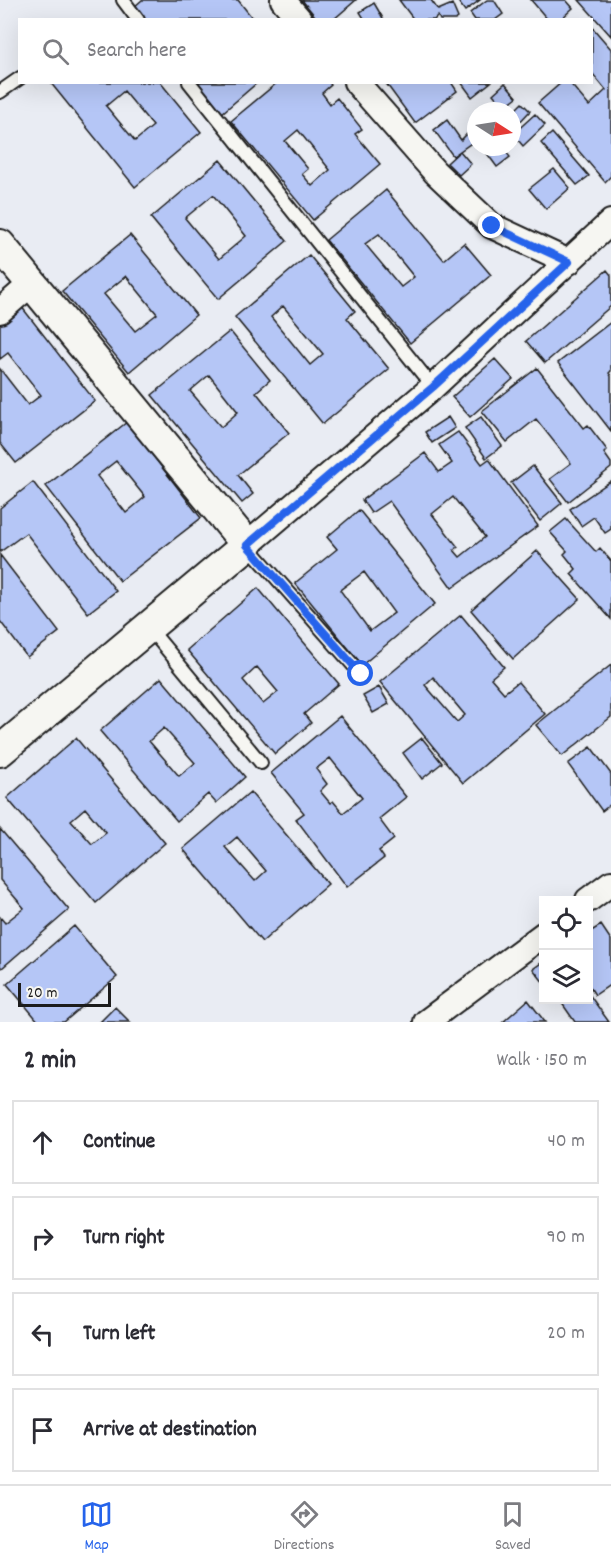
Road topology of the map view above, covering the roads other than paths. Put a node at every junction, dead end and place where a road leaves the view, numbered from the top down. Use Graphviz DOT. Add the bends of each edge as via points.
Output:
graph roads {
  1 [pos="123,0"];
  2 [pos="283,0"];
  3 [pos="136,18"];
  4 [pos="298,18"];
  5 [pos="18,79"];
  6 [pos="191,84"];
  7 [pos="358,84"];
  8 [pos="0,92"];
  9 [pos="609,230"];
  10 [pos="0,245"];
  11 [pos="569,262"];
  12 [pos="32,284"];
  13 [pos="0,311"];
  14 [pos="433,387"];
  15 [pos="247,545"];
  16 [pos="148,627"];
  17 [pos="361,674"];
  18 [pos="0,751"];
  19 [pos="261,763"];
  20 [pos="611,883"];
  21 [pos="593,896"];
  22 [pos="539,937"];
  23 [pos="426,1022"];
  1 -- 3 [label="lane"];
  2 -- 4 [label="street"];
  5 -- 8 [label="lane"];
  6 -- 14 [label="lane"];
  7 -- 11 [label="street" via="435,172 492,226"];
  9 -- 11 [label="street"];
  10 -- 12 [label="street"];
  11 -- 14 [label="street"];
  12 -- 13 [label="street"];
  12 -- 15 [label="street"];
  14 -- 15 [label="street"];
  15 -- 16 [label="street"];
  15 -- 17 [label="lane"];
  16 -- 18 [label="street"];
  16 -- 19 [label="lane"];
  20 -- 21 [label="street"];
  22 -- 23 [label="street"];
}
